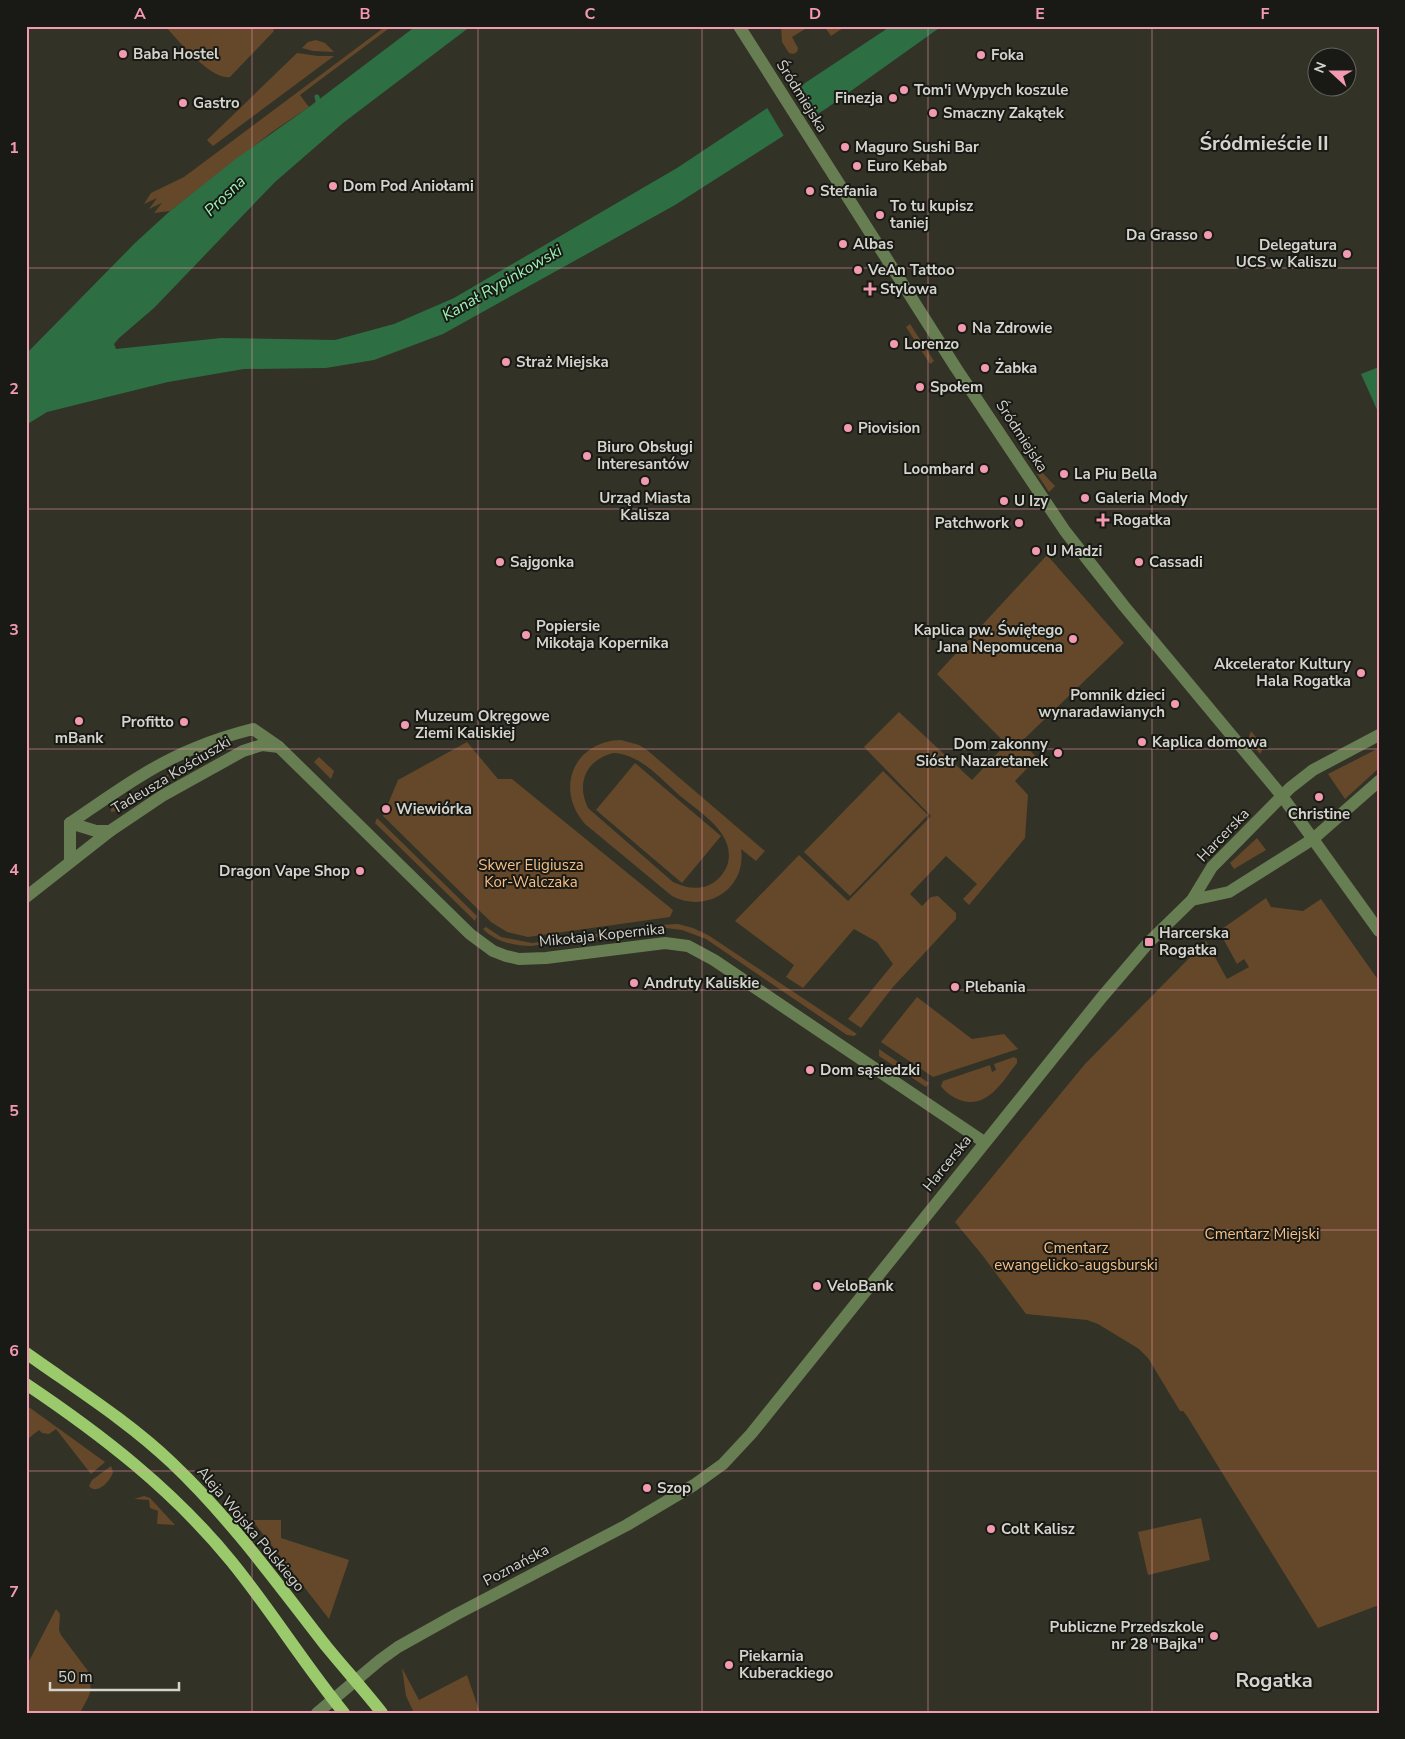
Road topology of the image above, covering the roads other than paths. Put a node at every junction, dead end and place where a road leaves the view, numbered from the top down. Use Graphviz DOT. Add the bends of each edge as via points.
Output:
graph roads {
  1 [pos="739,26"];
  2 [pos="253,729"];
  3 [pos="1379,735"];
  4 [pos="279,747"];
  5 [pos="1379,781"];
  6 [pos="1282,796"];
  7 [pos="70,823"];
  8 [pos="110,831"];
  9 [pos="1313,838"];
  10 [pos="70,862"];
  11 [pos="26,897"];
  12 [pos="1192,900"];
  13 [pos="1379,931"];
  14 [pos="984,1142"];
  15 [pos="26,1353"];
  16 [pos="26,1384"];
  17 [pos="735,1453"];
  18 [pos="355,1680"];
  19 [pos="333,1699"];
  20 [pos="317,1713"];
  21 [pos="344,1713"];
  22 [pos="382,1713"];
  1 -- 6 [label="street, Śródmiejska" via="956,368 1065,531"];
  2 -- 4 [label="street, Mikołaja Kopernika"];
  2 -- 7 [label="street, Tadeusza Kościuszki" via="212,741 174,758"];
  3 -- 6 [label="street, Harcerska" via="1313,770"];
  4 -- 8 [label="street, Tadeusza Kościuszki" via="262,745 243,751 162,796"];
  4 -- 14 [label="street, Mikołaja Kopernika" via="470,934 493,951 532,959 652,944 688,946 714,960"];
  5 -- 9 [label="street"];
  6 -- 9 [label="street, Śródmiejska"];
  6 -- 12 [label="street, Harcerska" via="1212,867"];
  7 -- 8 [label="street, Tadeusza Kościuszki" via="96,831"];
  7 -- 10 [label="street"];
  8 -- 10 [label="street, Tadeusza Kościuszki"];
  9 -- 12 [label="street" via="1229,892"];
  9 -- 13 [label="street, Śródmiejska"];
  10 -- 11 [label="street, Tadeusza Kościuszki"];
  12 -- 14 [label="street, Harcerska" via="1123,972"];
  14 -- 17 [label="street, Harcerska"];
  15 -- 18 [label="main road, Aleja Wojska Polskiego" via="111,1413 201,1491"];
  16 -- 19 [label="main road" via="114,1447 182,1507 232,1562"];
  17 -- 18 [label="street, Poznańska" via="702,1480 659,1506 420,1635"];
  18 -- 19 [label="street, Poznańska"];
  18 -- 22 [label="main road, Aleja Wojska Polskiego"];
  19 -- 20 [label="street, Poznańska"];
  19 -- 21 [label="main road"];
}
